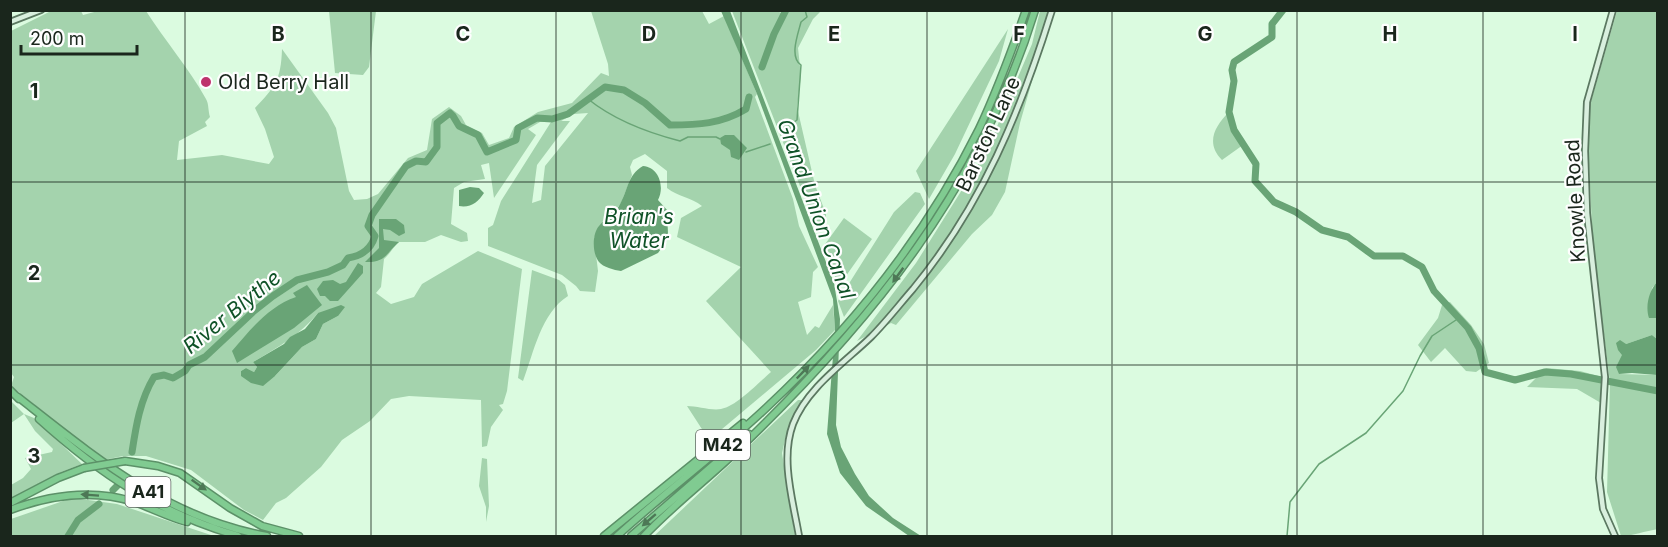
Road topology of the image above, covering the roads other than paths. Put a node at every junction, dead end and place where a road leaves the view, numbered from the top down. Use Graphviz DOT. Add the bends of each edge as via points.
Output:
graph roads {
  1 [pos="41,10"];
  2 [pos="1026,10"];
  3 [pos="1035,10"];
  4 [pos="1052,10"];
  5 [pos="1613,10"];
  6 [pos="10,22"];
  7 [pos="803,384"];
  8 [pos="788,387"];
  9 [pos="10,390"];
  10 [pos="18,397"];
  11 [pos="10,503"];
  12 [pos="10,510"];
  13 [pos="205,526"];
  14 [pos="238,537"];
  15 [pos="267,537"];
  16 [pos="299,537"];
  17 [pos="604,537"];
  18 [pos="617,537"];
  19 [pos="631,537"];
  20 [pos="644,537"];
  21 [pos="800,537"];
  22 [pos="1615,537"];
  1 -- 6 [label="street"];
  8 -- 2 [label="highway, M42, one-way" via="890,272 939,201 980,127"];
  3 -- 7 [label="highway, M42, one-way" via="996,112 932,228 895,280"];
  4 -- 21 [label="street, Barston Lane" via="1008,135 956,232 893,312 801,408 789,437 788,473"];
  5 -- 22 [label="street, Knowle Road" via="1587,102 1584,151 1605,377 1599,477 1603,508"];
  7 -- 19 [label="highway, M42, one-way"];
  7 -- 20 [label="highway"];
  8 -- 17 [label="highway"];
  8 -- 18 [label="highway, M42"];
  9 -- 10 [label="highway, A41"];
  10 -- 13 [label="highway, A41" via="108,476 143,498"];
  10 -- 15 [label="highway, A41" via="107,466 164,501 214,522"];
  11 -- 16 [label="highway, one-way, bridge" via="57,477 125,462 180,473 262,526"];
  13 -- 12 [label="highway, one-way" via="134,502 90,495 50,498"];
  13 -- 14 [label="highway, A41"];
}
